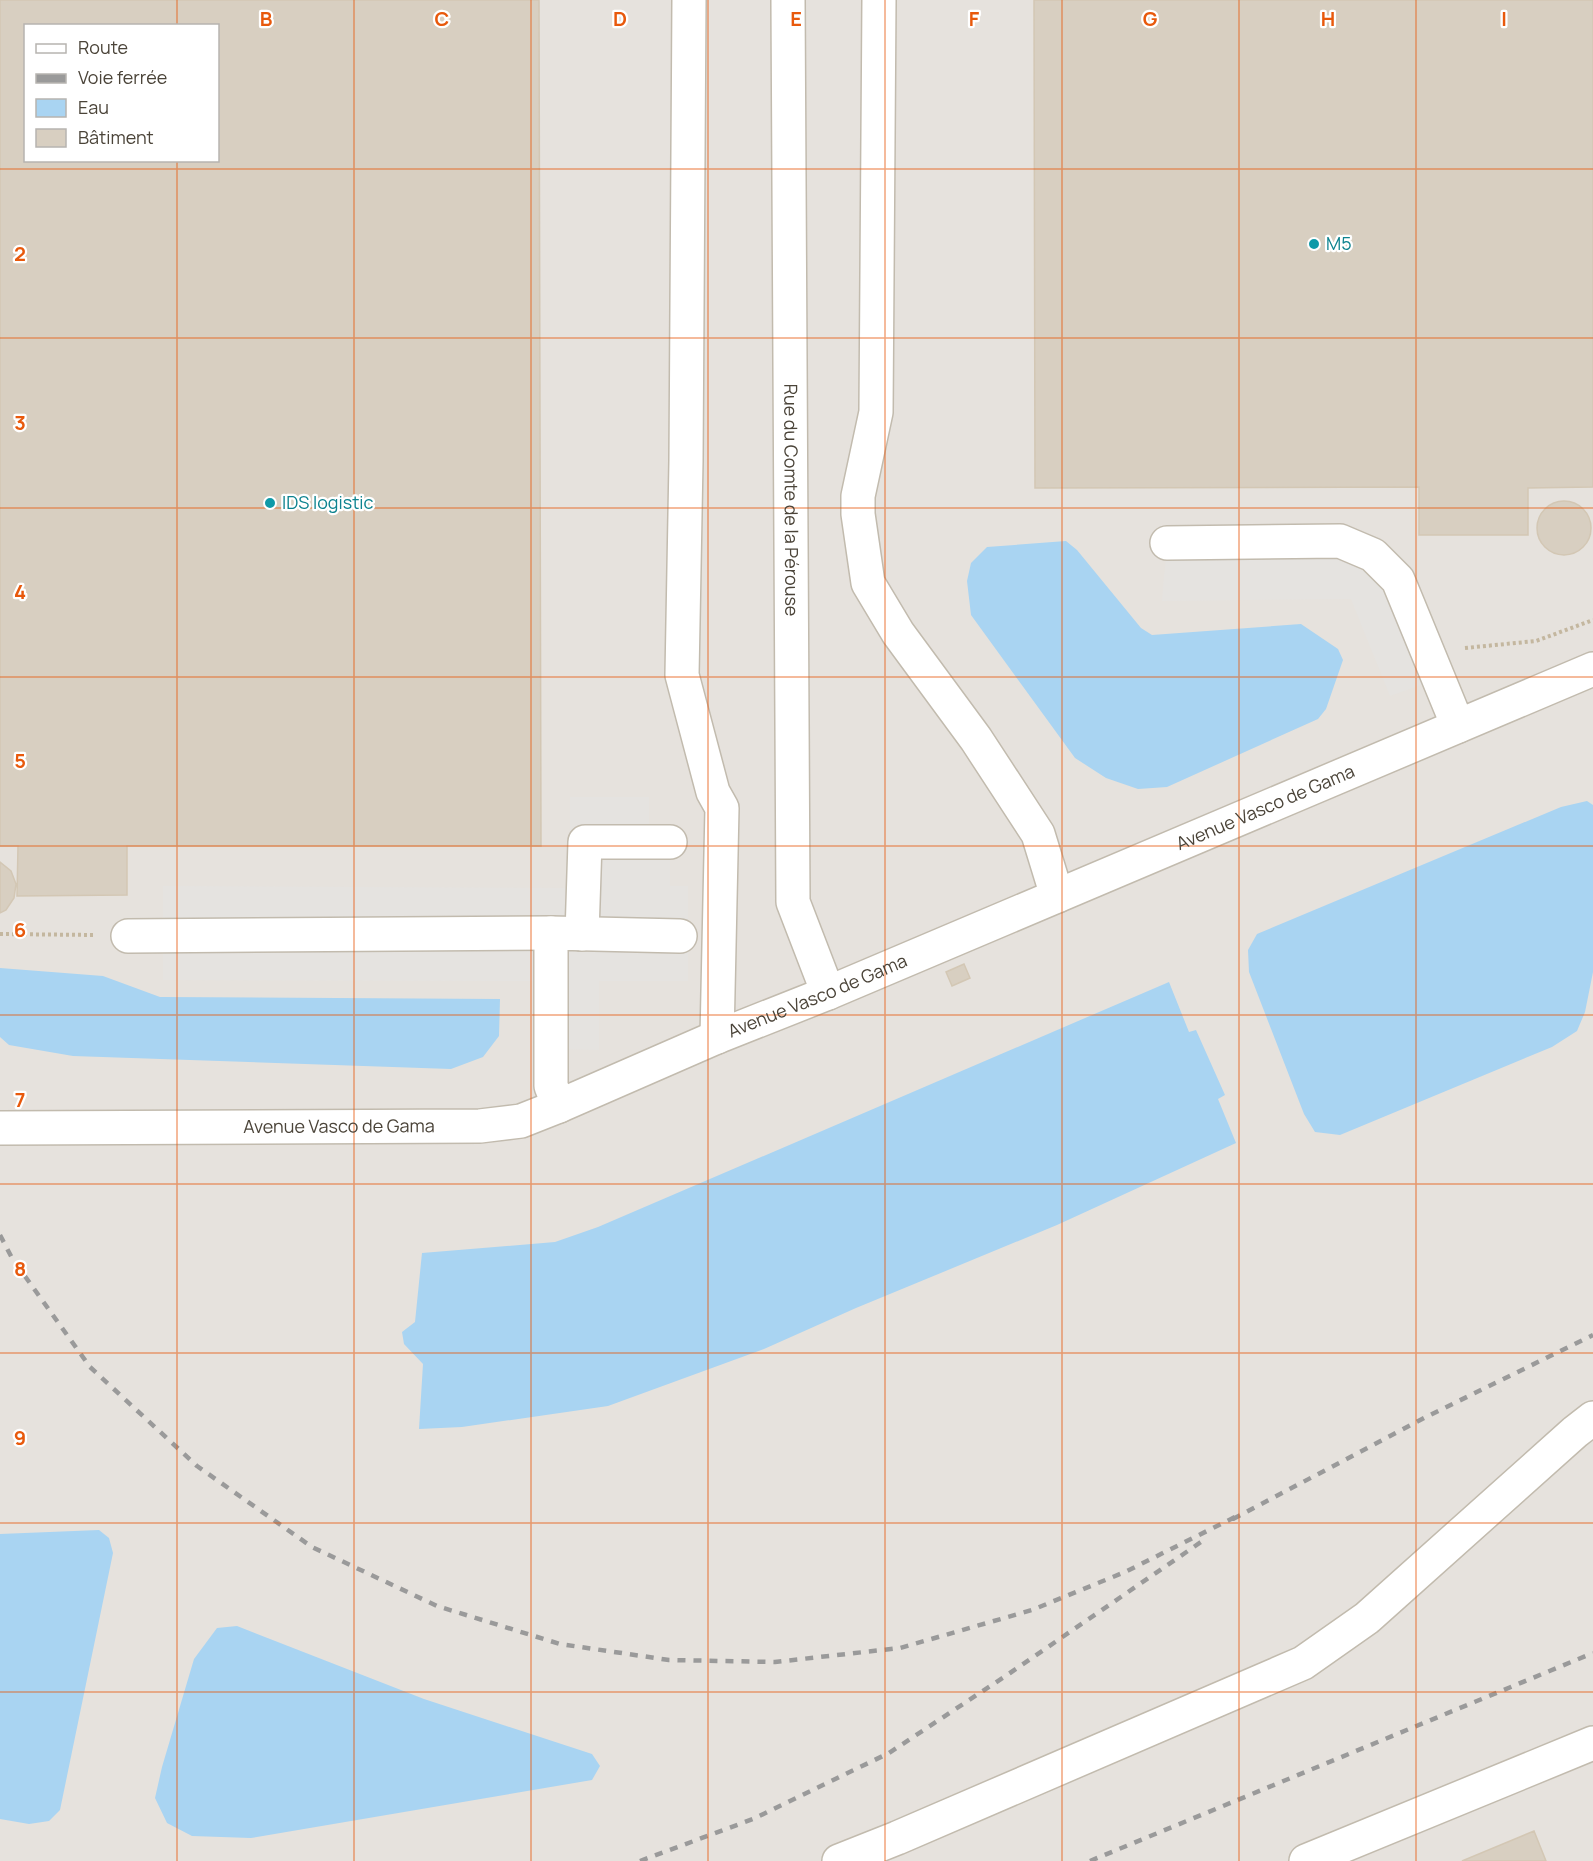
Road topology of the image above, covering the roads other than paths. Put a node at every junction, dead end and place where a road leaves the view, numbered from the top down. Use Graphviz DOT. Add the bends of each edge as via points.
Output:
graph roads {
  1 [pos="689,0"];
  2 [pos="788,0"];
  3 [pos="879,0"];
  4 [pos="1167,543"];
  5 [pos="1593,669"];
  6 [pos="1458,726"];
  7 [pos="670,842"];
  8 [pos="1057,896"];
  9 [pos="567,934"];
  10 [pos="128,936"];
  11 [pos="680,936"];
  12 [pos="828,993"];
  13 [pos="717,1038"];
  14 [pos="559,1107"];
  15 [pos="0,1128"];
  16 [pos="1593,1418"];
  17 [pos="1593,1743"];
  18 [pos="839,1861"];
  19 [pos="1306,1861"];
  1 -- 13 [label="street" via="682,675 713,792 723,808"];
  2 -- 12 [label="street, Rue du Comte de la Pérouse" via="793,902"];
  3 -- 8 [label="street" via="876,412 858,496 868,583 898,633 976,739 1038,834"];
  4 -- 6 [label="street" via="1340,541 1373,555 1398,580"];
  5 -- 6 [label="street, Avenue Vasco de Gama"];
  6 -- 8 [label="street, Avenue Vasco de Gama"];
  7 -- 9 [label="street" via="585,842"];
  8 -- 12 [label="street, Avenue Vasco de Gama"];
  9 -- 10 [label="street"];
  9 -- 11 [label="street"];
  9 -- 14 [label="street" via="551,1086"];
  12 -- 13 [label="street, Avenue Vasco de Gama"];
  13 -- 14 [label="street, Avenue Vasco de Gama"];
  14 -- 15 [label="street, Avenue Vasco de Gama" via="520,1121 480,1126"];
  16 -- 18 [label="street" via="1367,1618 1302,1663"];
  17 -- 19 [label="street"];
}
